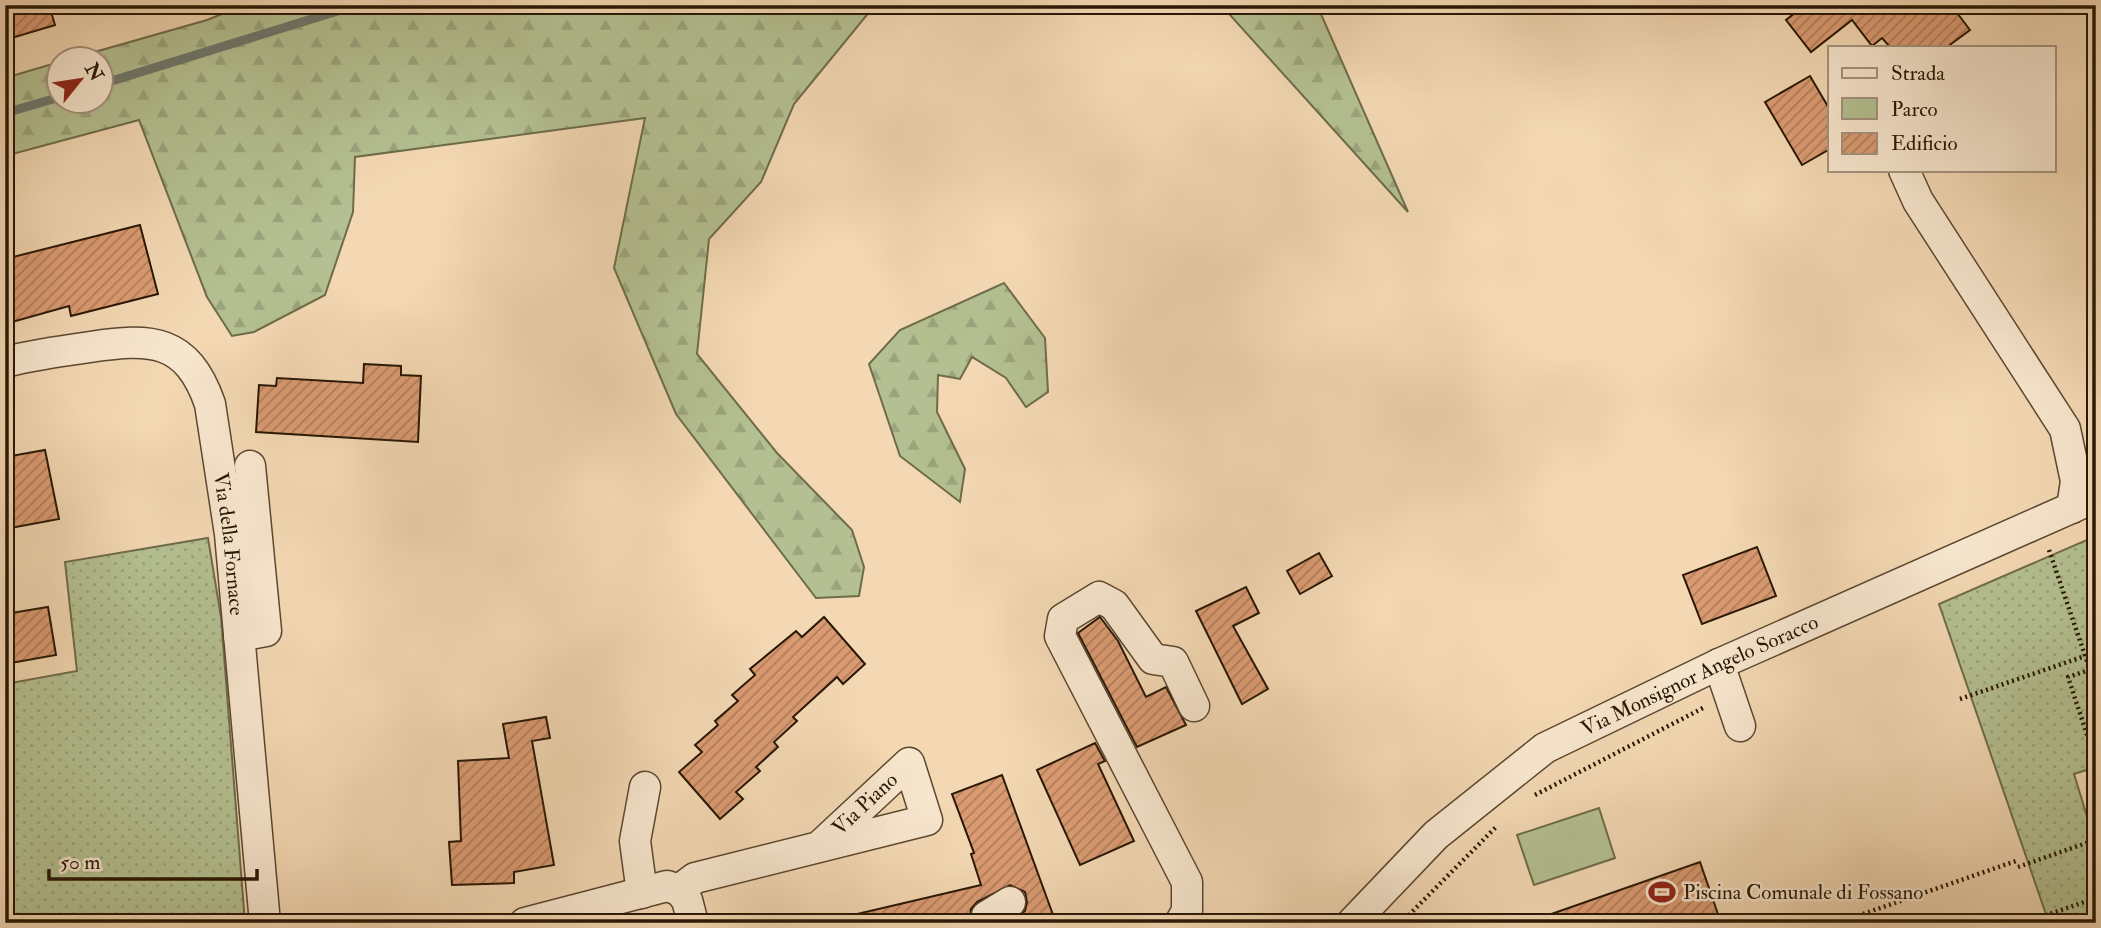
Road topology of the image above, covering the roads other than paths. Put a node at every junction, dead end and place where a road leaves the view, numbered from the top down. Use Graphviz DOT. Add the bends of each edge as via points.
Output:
graph roads {
  1 [pos="1905,172"];
  2 [pos="5,362"];
  3 [pos="250,466"];
  4 [pos="2084,503"];
  5 [pos="239,636"];
  6 [pos="1719,664"];
  7 [pos="1194,706"];
  8 [pos="1740,726"];
  9 [pos="645,787"];
  10 [pos="822,844"];
  11 [pos="679,890"];
  12 [pos="642,892"];
  13 [pos="1010,902"];
  14 [pos="265,923"];
  15 [pos="524,923"];
  16 [pos="693,923"];
  17 [pos="988,923"];
  18 [pos="1180,923"];
  19 [pos="1352,923"];
  1 -- 4 [label="street" via="1918,201 2065,429"];
  2 -- 5 [label="street, Via della Fornace" via="135,340 162,345 194,369 210,404 230,534"];
  3 -- 5 [label="street" via="266,631"];
  4 -- 6 [label="street, Via Monsignor Angelo Soracco"];
  5 -- 14 [label="street, Via della Fornace"];
  6 -- 8 [label="street"];
  6 -- 19 [label="street, Via Monsignor Angelo Soracco" via="1545,748 1436,835"];
  7 -- 18 [label="street" via="1173,662 1153,659 1114,605 1099,597 1063,619 1060,636 1187,882 1187,911"];
  9 -- 12 [label="street" via="635,841"];
  10 -- 11 [label="street, Via Piano" via="695,878"];
  11 -- 12 [label="street, Via Piano" via="667,886"];
  11 -- 16 [label="street"];
  12 -- 15 [label="street, Via Piano"];
  13 -- 17 [label="street" via="987,916"];
}
